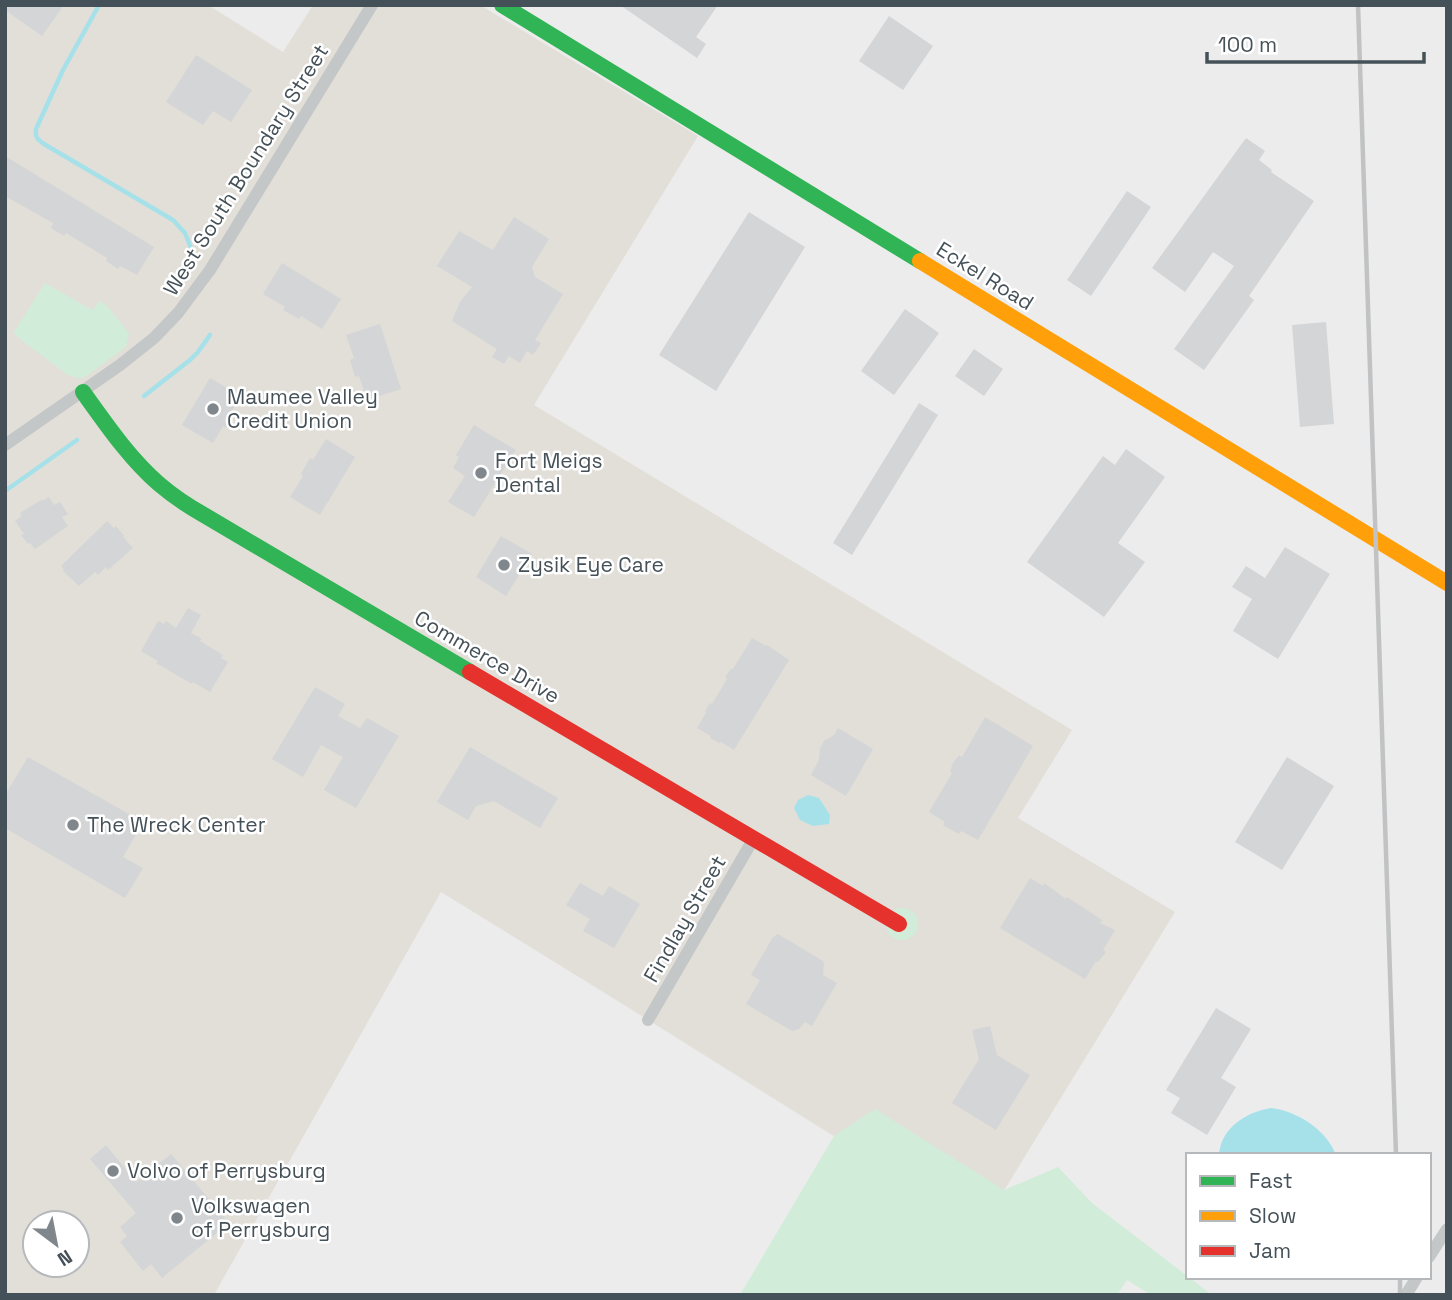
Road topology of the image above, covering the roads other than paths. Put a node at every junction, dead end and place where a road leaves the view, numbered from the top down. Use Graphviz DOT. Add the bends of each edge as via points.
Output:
graph roads {
  1 [pos="372,5"];
  2 [pos="502,5"];
  3 [pos="83,392"];
  4 [pos="5,444"];
  5 [pos="1447,583"];
  6 [pos="754,838"];
  7 [pos="899,924"];
  8 [pos="648,1020"];
  9 [pos="1447,1229"];
  10 [pos="1431,1254"];
  11 [pos="1416,1279"];
  12 [pos="1406,1295"];
  1 -- 3 [label="street, West South Boundary Street" via="192,296 154,338"];
  2 -- 5 [label="street, Eckel Road"];
  3 -- 4 [label="street, West South Boundary Street"];
  3 -- 6 [label="street, Commerce Drive" via="136,463 171,494"];
  6 -- 7 [label="street, Commerce Drive"];
  6 -- 8 [label="street, Findlay Street"];
  9 -- 10 [label="street"];
  11 -- 12 [label="street"];
}
